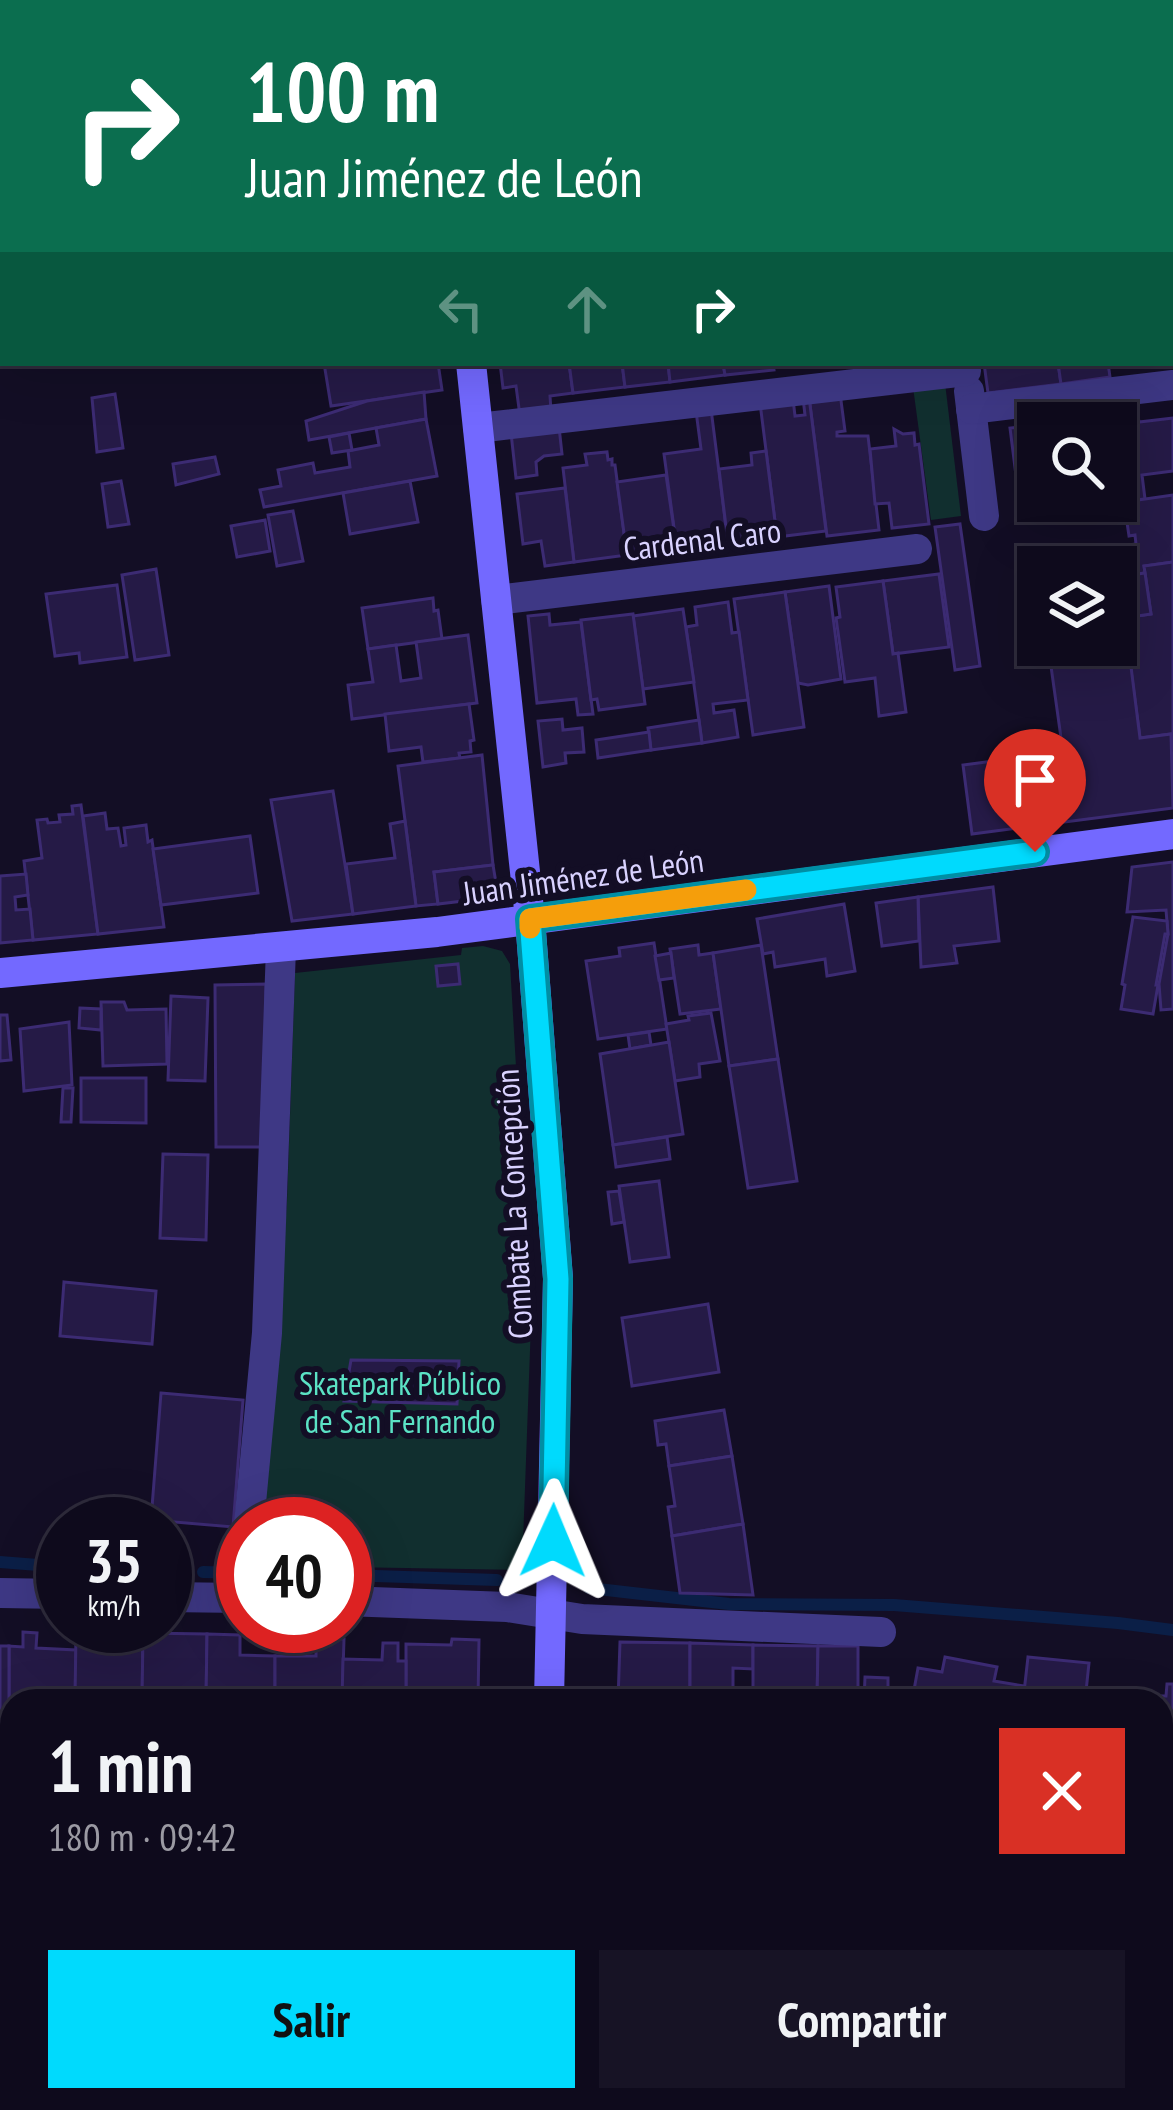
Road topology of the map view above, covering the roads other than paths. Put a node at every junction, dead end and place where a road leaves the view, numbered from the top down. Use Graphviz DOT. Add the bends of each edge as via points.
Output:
graph roads {
  1 [pos="471,366"];
  2 [pos="966,367"];
  3 [pos="1173,385"];
  4 [pos="971,409"];
  5 [pos="478,428"];
  6 [pos="984,516"];
  7 [pos="916,549"];
  8 [pos="496,600"];
  9 [pos="1173,834"];
  10 [pos="530,919"];
  11 [pos="281,948"];
  12 [pos="0,973"];
  13 [pos="252,1497"];
  14 [pos="0,1593"];
  15 [pos="36,1594"];
  16 [pos="372,1602"];
  17 [pos="551,1614"];
  18 [pos="881,1632"];
  19 [pos="549,1689"];
  1 -- 5 [label="street"];
  2 -- 4 [label="street"];
  2 -- 5 [label="street"];
  3 -- 4 [label="street"];
  4 -- 6 [label="street"];
  5 -- 8 [label="street"];
  7 -- 8 [label="street, Cardenal Caro"];
  8 -- 10 [label="street"];
  9 -- 10 [label="street, Juan Jiménez de León"];
  10 -- 11 [label="street, Juan Jiménez de León"];
  10 -- 17 [label="street, Combate La Concepción" via="558,1279"];
  11 -- 12 [label="street, Juan Jiménez de León"];
  11 -- 13 [label="street" via="267,1334"];
  14 -- 15 [label="street"];
  16 -- 17 [label="street"];
  17 -- 18 [label="street"];
  17 -- 19 [label="street, Combate La Concepción"];
}
